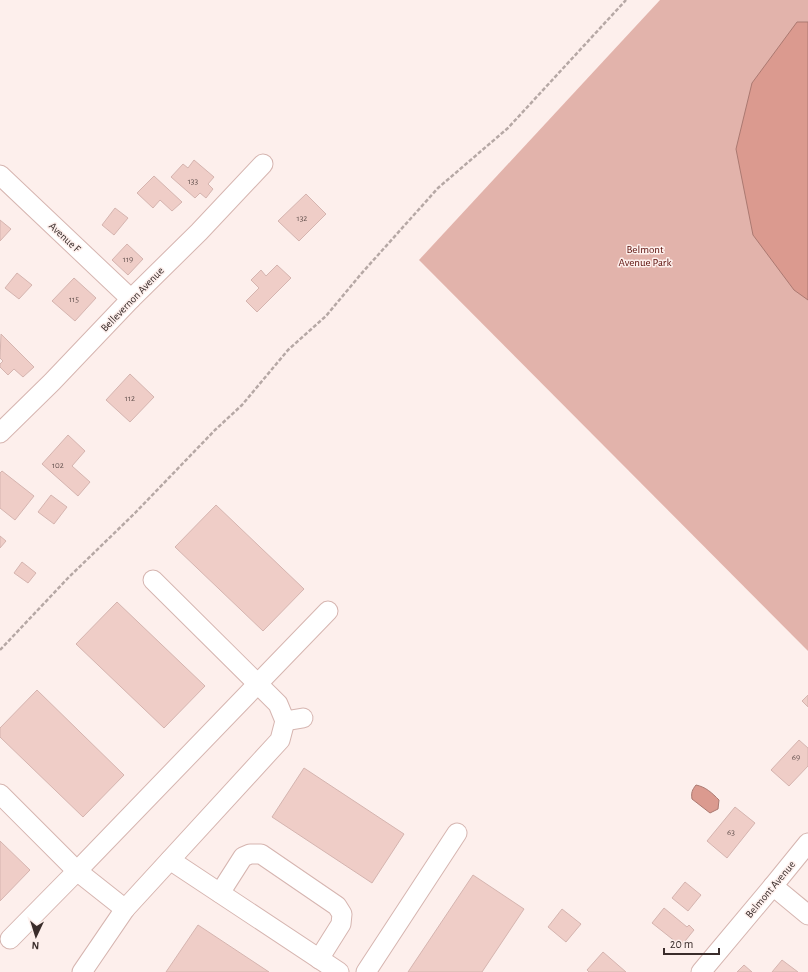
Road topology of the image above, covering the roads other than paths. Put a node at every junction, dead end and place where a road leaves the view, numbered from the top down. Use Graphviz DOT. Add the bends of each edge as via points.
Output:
graph roads {
  1 [pos="263,164"];
  2 [pos="0,175"];
  3 [pos="131,299"];
  4 [pos="0,433"];
  5 [pos="153,580"];
  6 [pos="328,611"];
  7 [pos="258,684"];
  8 [pos="0,794"];
  9 [pos="457,834"];
  10 [pos="808,843"];
  11 [pos="170,860"];
  12 [pos="77,871"];
  13 [pos="773,886"];
  14 [pos="220,893"];
  15 [pos="125,909"];
  16 [pos="808,915"];
  17 [pos="10,939"];
  18 [pos="319,959"];
  19 [pos="82,972"];
  20 [pos="339,972"];
  21 [pos="366,972"];
  22 [pos="700,972"];
  1 -- 3 [label="street, Bellevernon Avenue"];
  2 -- 3 [label="street, Avenue F"];
  3 -- 4 [label="street, Bellevernon Avenue"];
  5 -- 7 [label="street"];
  6 -- 7 [label="street"];
  7 -- 11 [label="street" via="294,720 280,740"];
  7 -- 12 [label="street"];
  8 -- 12 [label="street"];
  9 -- 21 [label="street"];
  10 -- 13 [label="street, Belmont Avenue"];
  11 -- 14 [label="street"];
  11 -- 15 [label="street"];
  12 -- 15 [label="street"];
  12 -- 17 [label="street"];
  13 -- 16 [label="street"];
  13 -- 22 [label="street, Belmont Avenue"];
  14 -- 18 [label="street"];
  14 -- 18 [label="street" via="242,857 261,854 337,906 342,914 341,924"];
  15 -- 19 [label="street"];
  18 -- 20 [label="street"];
}
